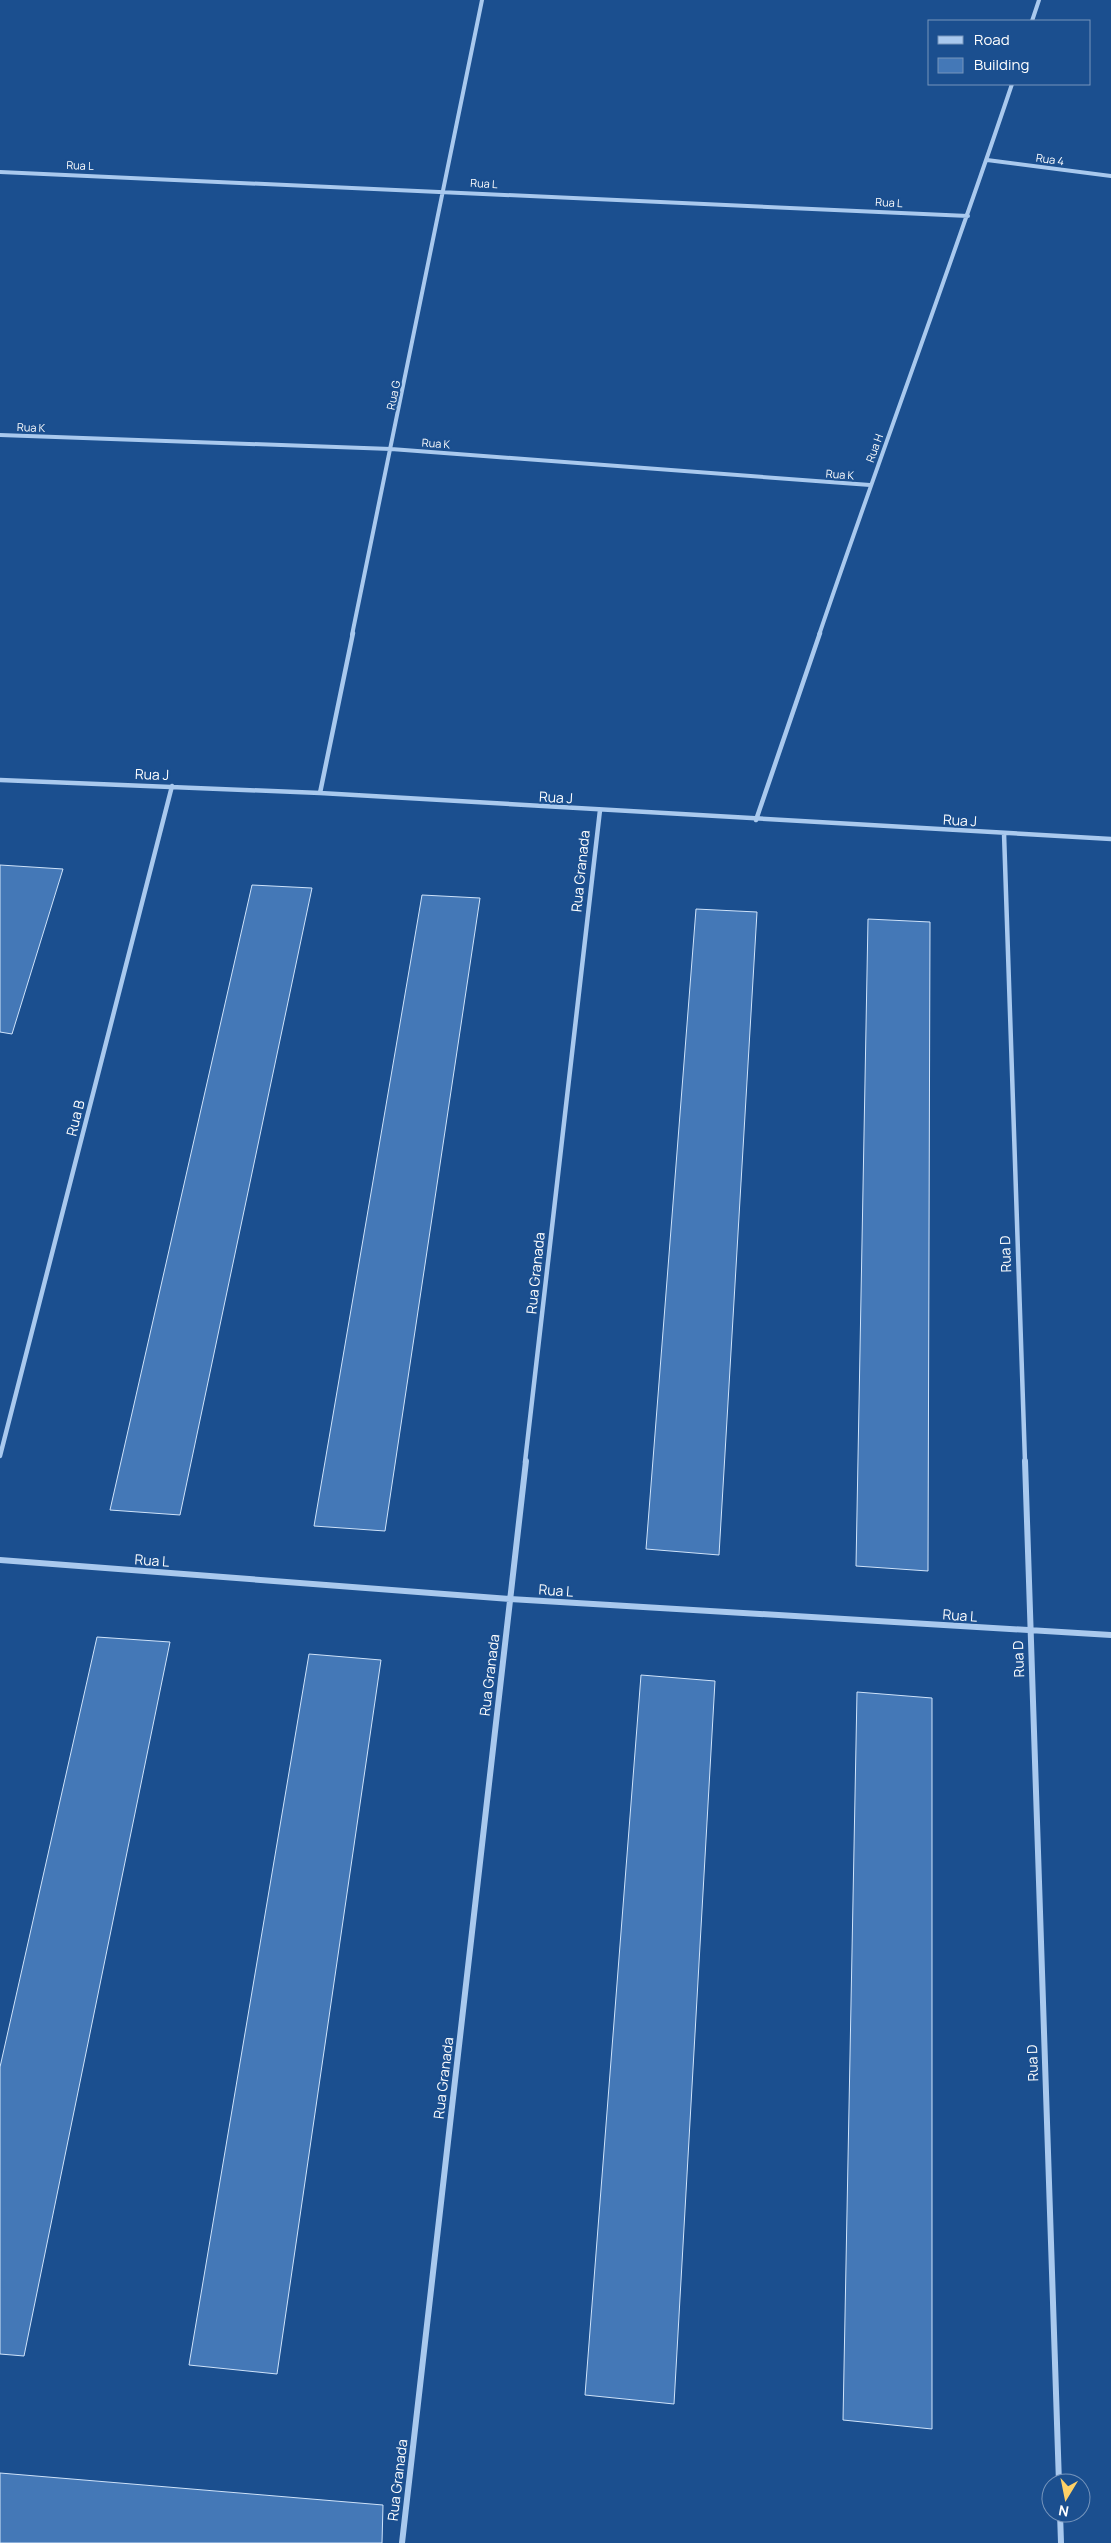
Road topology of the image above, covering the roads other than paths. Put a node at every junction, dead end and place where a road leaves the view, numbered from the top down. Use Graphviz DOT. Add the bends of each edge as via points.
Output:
graph roads {
  1 [pos="482,0"];
  2 [pos="1039,0"];
  3 [pos="1032,20"];
  4 [pos="1012,85"];
  5 [pos="987,160"];
  6 [pos="0,172"];
  7 [pos="1111,176"];
  8 [pos="443,191"];
  9 [pos="968,216"];
  10 [pos="0,435"];
  11 [pos="391,449"];
  12 [pos="870,485"];
  13 [pos="0,780"];
  14 [pos="172,786"];
  15 [pos="320,794"];
  16 [pos="600,810"];
  17 [pos="756,820"];
  18 [pos="1004,833"];
  19 [pos="1111,839"];
  20 [pos="0,1456"];
  21 [pos="0,1560"];
  22 [pos="510,1598"];
  23 [pos="1030,1630"];
  24 [pos="1111,1635"];
  25 [pos="1059,2473"];
  26 [pos="1060,2523"];
  27 [pos="402,2543"];
  28 [pos="1061,2543"];
  1 -- 8 [label="street, Rua G"];
  2 -- 3 [label="street"];
  4 -- 5 [label="street, Rua H"];
  5 -- 7 [label="street, Rua 4"];
  5 -- 9 [label="street, Rua H"];
  6 -- 8 [label="street, Rua L"];
  8 -- 9 [label="street, Rua L"];
  8 -- 11 [label="street, Rua G"];
  9 -- 12 [label="street, Rua H"];
  10 -- 11 [label="street, Rua K"];
  11 -- 12 [label="street, Rua K"];
  11 -- 15 [label="street, Rua G"];
  12 -- 17 [label="street, Rua H"];
  13 -- 14 [label="street, Rua J"];
  14 -- 15 [label="street, Rua J"];
  14 -- 20 [label="street, Rua B"];
  15 -- 16 [label="street, Rua J"];
  16 -- 17 [label="street, Rua J"];
  16 -- 22 [label="street, Rua Granada"];
  17 -- 18 [label="street, Rua J"];
  18 -- 19 [label="street, Rua J"];
  18 -- 23 [label="street, Rua D"];
  21 -- 22 [label="street, Rua L"];
  22 -- 23 [label="street, Rua L"];
  22 -- 27 [label="street, Rua Granada"];
  23 -- 24 [label="street, Rua L"];
  23 -- 25 [label="street, Rua D"];
  26 -- 28 [label="street"];
}
